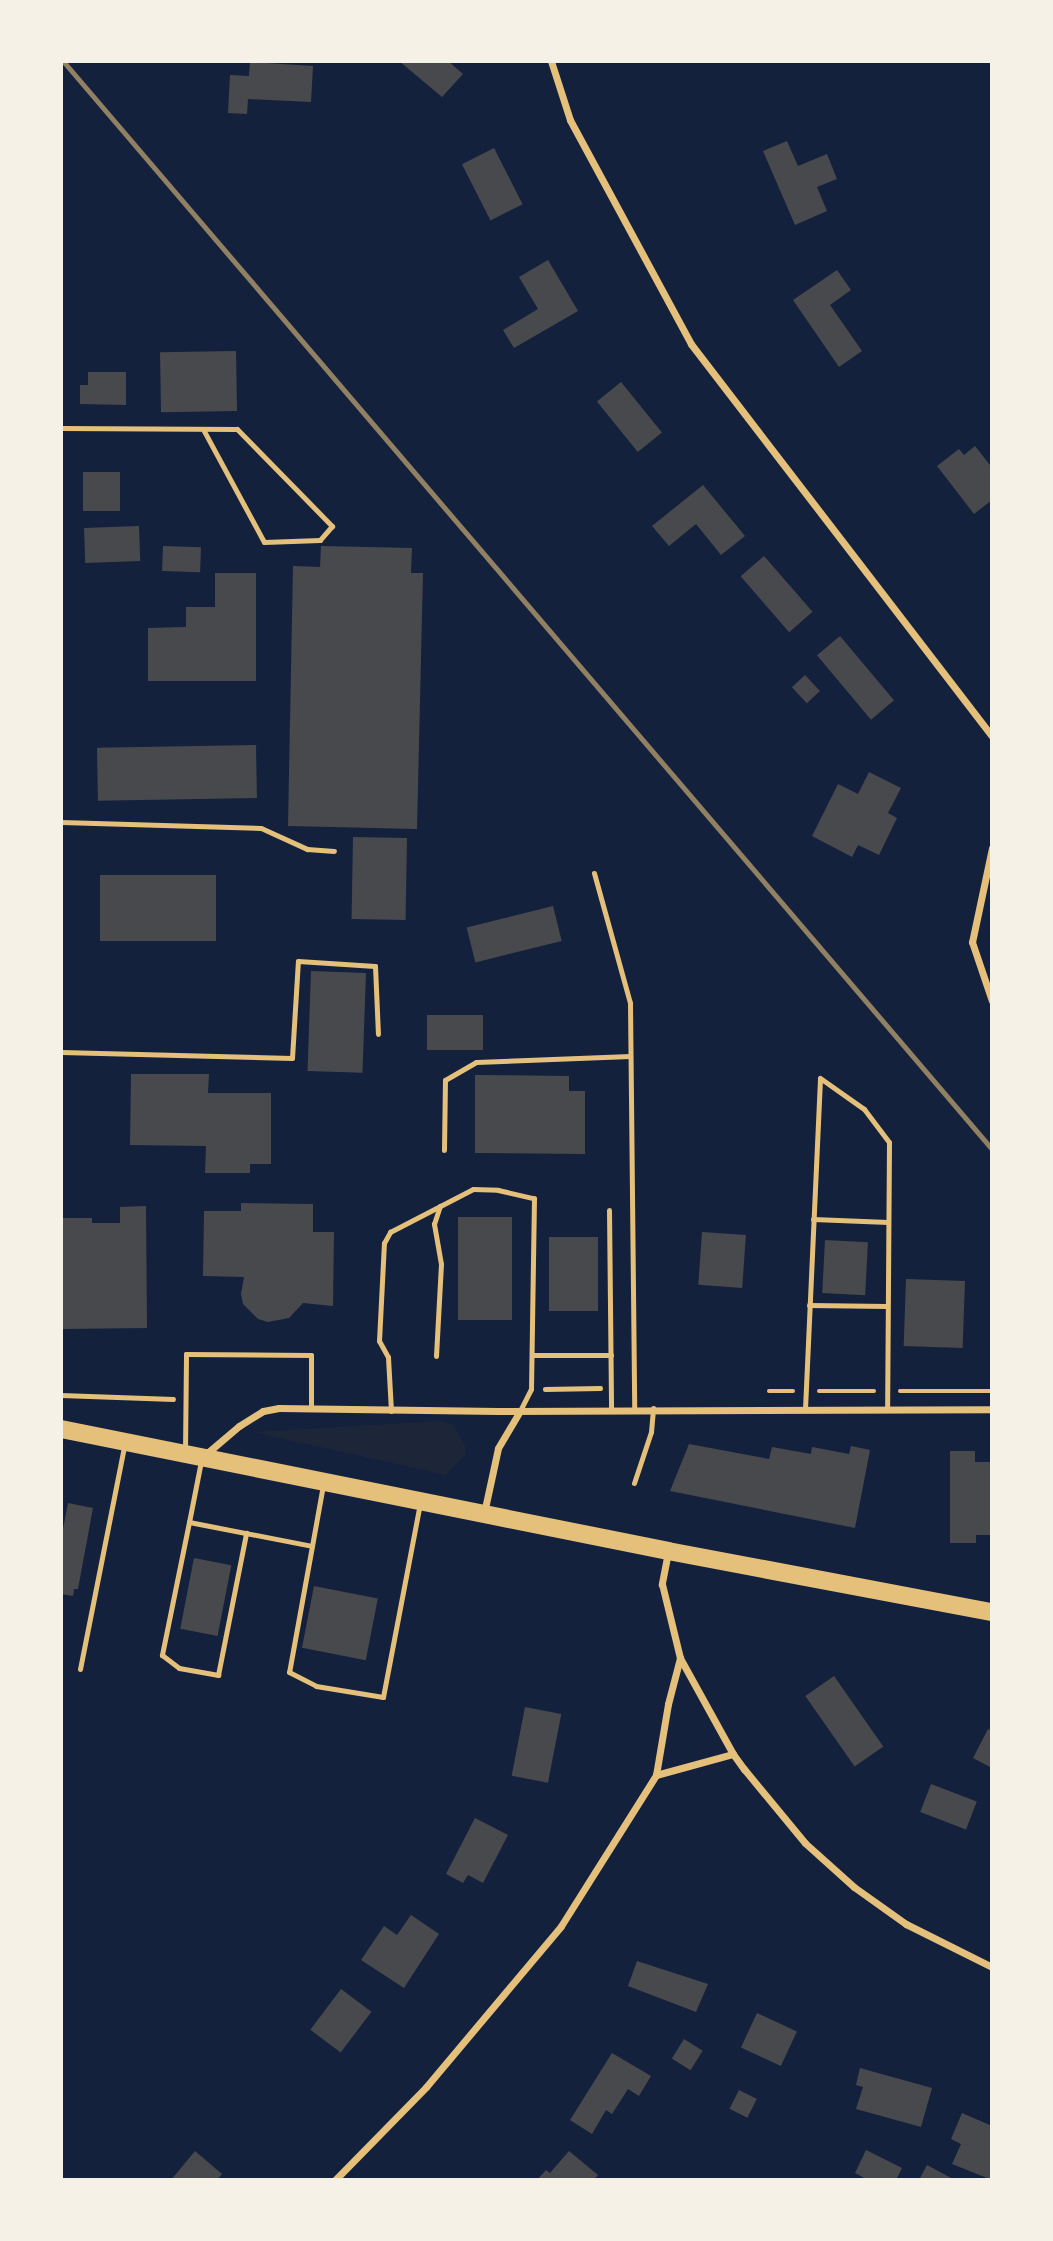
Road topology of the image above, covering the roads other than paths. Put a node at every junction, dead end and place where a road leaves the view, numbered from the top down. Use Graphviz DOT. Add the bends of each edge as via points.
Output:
graph roads {
  1 [pos="551,61"];
  2 [pos="61,428"];
  3 [pos="203,429"];
  4 [pos="992,736"];
  5 [pos="61,822"];
  6 [pos="992,848"];
  7 [pos="334,851"];
  8 [pos="990,866"];
  9 [pos="594,873"];
  10 [pos="992,1001"];
  11 [pos="378,1034"];
  12 [pos="61,1052"];
  13 [pos="630,1056"];
  14 [pos="444,1150"];
  15 [pos="440,1206"];
  16 [pos="609,1210"];
  17 [pos="813,1219"];
  18 [pos="888,1222"];
  19 [pos="809,1305"];
  20 [pos="887,1306"];
  21 [pos="532,1355"];
  22 [pos="611,1355"];
  23 [pos="436,1356"];
  24 [pos="634,1408"];
  25 [pos="653,1408"];
  26 [pos="311,1409"];
  27 [pos="611,1409"];
  28 [pos="804,1409"];
  29 [pos="887,1409"];
  30 [pos="992,1409"];
  31 [pos="391,1411"];
  32 [pos="520,1411"];
  33 [pos="61,1429"];
  34 [pos="124,1442"];
  35 [pos="193,1456"];
  36 [pos="323,1482"];
  37 [pos="634,1483"];
  38 [pos="421,1501"];
  39 [pos="484,1514"];
  40 [pos="189,1522"];
  41 [pos="246,1533"];
  42 [pos="312,1546"];
  43 [pos="668,1551"];
  44 [pos="992,1612"];
  45 [pos="680,1658"];
  46 [pos="80,1669"];
  47 [pos="733,1754"];
  48 [pos="656,1775"];
  49 [pos="992,1968"];
  50 [pos="335,2180"];
  1 -- 4 [label="street" via="570,120 691,344"];
  2 -- 3 [label="lane"];
  3 -- 3 [label="lane" via="264,542 320,540 332,526 237,429"];
  5 -- 7 [label="lane" via="261,828 307,849"];
  6 -- 8 [label="street"];
  8 -- 10 [label="street" via="972,942"];
  9 -- 13 [label="lane" via="630,1003"];
  11 -- 12 [label="lane" via="375,966 298,961 292,1058"];
  13 -- 14 [label="lane" via="476,1062 445,1080"];
  13 -- 24 [label="lane"];
  15 -- 21 [label="lane" via="473,1189 534,1198"];
  15 -- 23 [label="lane" via="434,1224 441,1264"];
  15 -- 31 [label="lane" via="390,1231 384,1243 379,1341 388,1357"];
  16 -- 22 [label="lane"];
  17 -- 18 [label="lane"];
  17 -- 18 [label="lane" via="820,1078 864,1109 889,1142"];
  17 -- 19 [label="lane"];
  18 -- 20 [label="lane"];
  19 -- 20 [label="lane"];
  19 -- 28 [label="lane"];
  20 -- 29 [label="lane"];
  21 -- 22 [label="lane"];
  21 -- 32 [label="lane" via="531,1389"];
  22 -- 27 [label="lane"];
  24 -- 25 [label="street"];
  24 -- 27 [label="street"];
  25 -- 28 [label="street"];
  25 -- 37 [label="lane"];
  26 -- 31 [label="street"];
  26 -- 35 [label="street" via="263,1411"];
  26 -- 35 [label="lane" via="311,1355 186,1354"];
  27 -- 32 [label="street"];
  28 -- 29 [label="street"];
  29 -- 30 [label="street"];
  31 -- 32 [label="street"];
  32 -- 39 [label="street" via="498,1448"];
  33 -- 34 [label="main road"];
  34 -- 35 [label="main road"];
  34 -- 46 [label="lane"];
  35 -- 36 [label="main road"];
  35 -- 40 [label="lane"];
  36 -- 38 [label="main road"];
  36 -- 42 [label="lane"];
  38 -- 39 [label="main road"];
  38 -- 42 [label="lane" via="383,1697 316,1686 289,1672"];
  39 -- 43 [label="main road"];
  40 -- 41 [label="lane"];
  40 -- 41 [label="lane" via="162,1655 179,1668 218,1675"];
  41 -- 42 [label="lane"];
  43 -- 44 [label="main road"];
  43 -- 45 [label="street" via="662,1584"];
  45 -- 47 [label="street"];
  45 -- 48 [label="street"];
  47 -- 48 [label="street"];
  47 -- 49 [label="street" via="806,1843 854,1887 906,1924"];
  48 -- 50 [label="street" via="561,1926 426,2087"];
}
